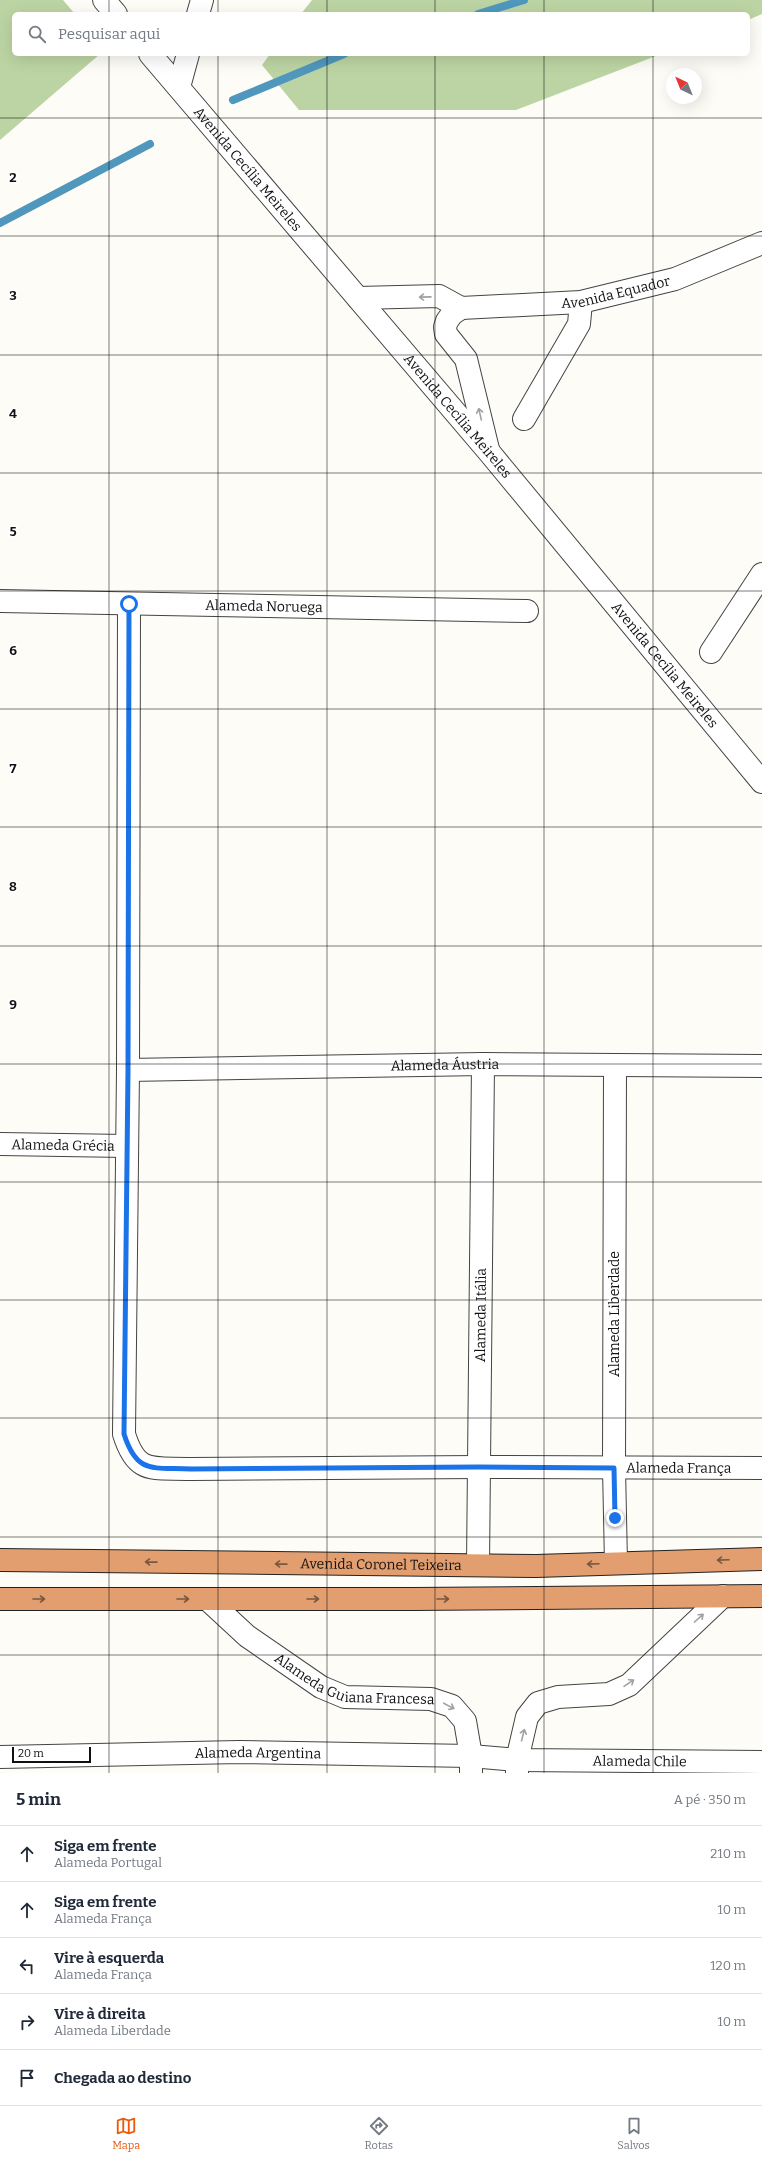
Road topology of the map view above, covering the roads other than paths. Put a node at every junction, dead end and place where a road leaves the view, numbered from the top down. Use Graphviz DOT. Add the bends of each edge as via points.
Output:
graph roads {
  1 [pos="104,0"];
  2 [pos="202,0"];
  3 [pos="114,12"];
  4 [pos="199,12"];
  5 [pos="152,56"];
  6 [pos="187,56"];
  7 [pos="179,88"];
  8 [pos="762,243"];
  9 [pos="358,298"];
  10 [pos="581,302"];
  11 [pos="461,308"];
  12 [pos="524,419"];
  13 [pos="489,452"];
  14 [pos="762,574"];
  15 [pos="0,601"];
  16 [pos="129,604"];
  17 [pos="527,611"];
  18 [pos="711,652"];
  19 [pos="762,782"];
  20 [pos="483,1064"];
  21 [pos="615,1066"];
  22 [pos="762,1066"];
  23 [pos="128,1070"];
  24 [pos="0,1144"];
  25 [pos="126,1146"];
  26 [pos="479,1467"];
  27 [pos="614,1468"];
  28 [pos="762,1468"];
  29 [pos="762,1559"];
  30 [pos="0,1560"];
  31 [pos="616,1563"];
  32 [pos="478,1565"];
  33 [pos="723,1596"];
  34 [pos="762,1596"];
  35 [pos="0,1599"];
  36 [pos="207,1599"];
  37 [pos="0,1757"];
  38 [pos="762,1762"];
  39 [pos="471,1765"];
  40 [pos="517,1766"];
  1 -- 3 [label="street"];
  2 -- 4 [label="street"];
  5 -- 7 [label="street, Avenida Cecília Meireles"];
  6 -- 7 [label="street"];
  7 -- 9 [label="street, Avenida Cecília Meireles"];
  8 -- 10 [label="street, Avenida Equador" via="675,279"];
  11 -- 9 [label="street, one-way" via="439,296"];
  9 -- 13 [label="street, Avenida Cecília Meireles"];
  10 -- 11 [label="street, Avenida Equador"];
  10 -- 12 [label="street" via="579,324"];
  13 -- 11 [label="street, one-way" via="466,359 446,334 445,327 452,314"];
  13 -- 19 [label="street, Avenida Cecília Meireles"];
  14 -- 18 [label="street"];
  15 -- 16 [label="street, Alameda Noruega"];
  16 -- 17 [label="street, Alameda Noruega"];
  16 -- 23 [label="street, Alameda França"];
  20 -- 21 [label="street, Alameda Áustria"];
  20 -- 23 [label="street, Alameda Áustria"];
  20 -- 26 [label="street, Alameda Itália"];
  21 -- 22 [label="street, Alameda Áustria"];
  21 -- 27 [label="street, Alameda Liberdade"];
  23 -- 25 [label="street, Alameda França"];
  24 -- 25 [label="street, Alameda Grécia"];
  25 -- 26 [label="street, Alameda França" via="124,1434 134,1459 146,1466 191,1469"];
  26 -- 27 [label="street, Alameda França"];
  26 -- 32 [label="street, Alameda Itália"];
  27 -- 28 [label="street, Alameda França"];
  27 -- 31 [label="street, Alameda Liberdade"];
  29 -- 31 [label="highway, Avenida Coronel Teixeira, one-way"];
  32 -- 30 [label="highway, Avenida Coronel Teixeira, one-way"];
  31 -- 32 [label="highway, Avenida Coronel Teixeira, one-way"];
  33 -- 34 [label="highway"];
  36 -- 33 [label="highway, one-way"];
  40 -- 33 [label="street, one-way" via="527,1717 538,1703 558,1697 610,1694 629,1685"];
  35 -- 36 [label="highway, one-way"];
  36 -- 39 [label="street, Alameda Guiana Francesa, one-way" via="247,1636 321,1687 346,1697 431,1700 452,1706 465,1721"];
  37 -- 39 [label="street, Alameda Argentina" via="239,1752"];
  38 -- 40 [label="street, Alameda Chile"];
  39 -- 40 [label="street, Alameda Argentina"];
}
